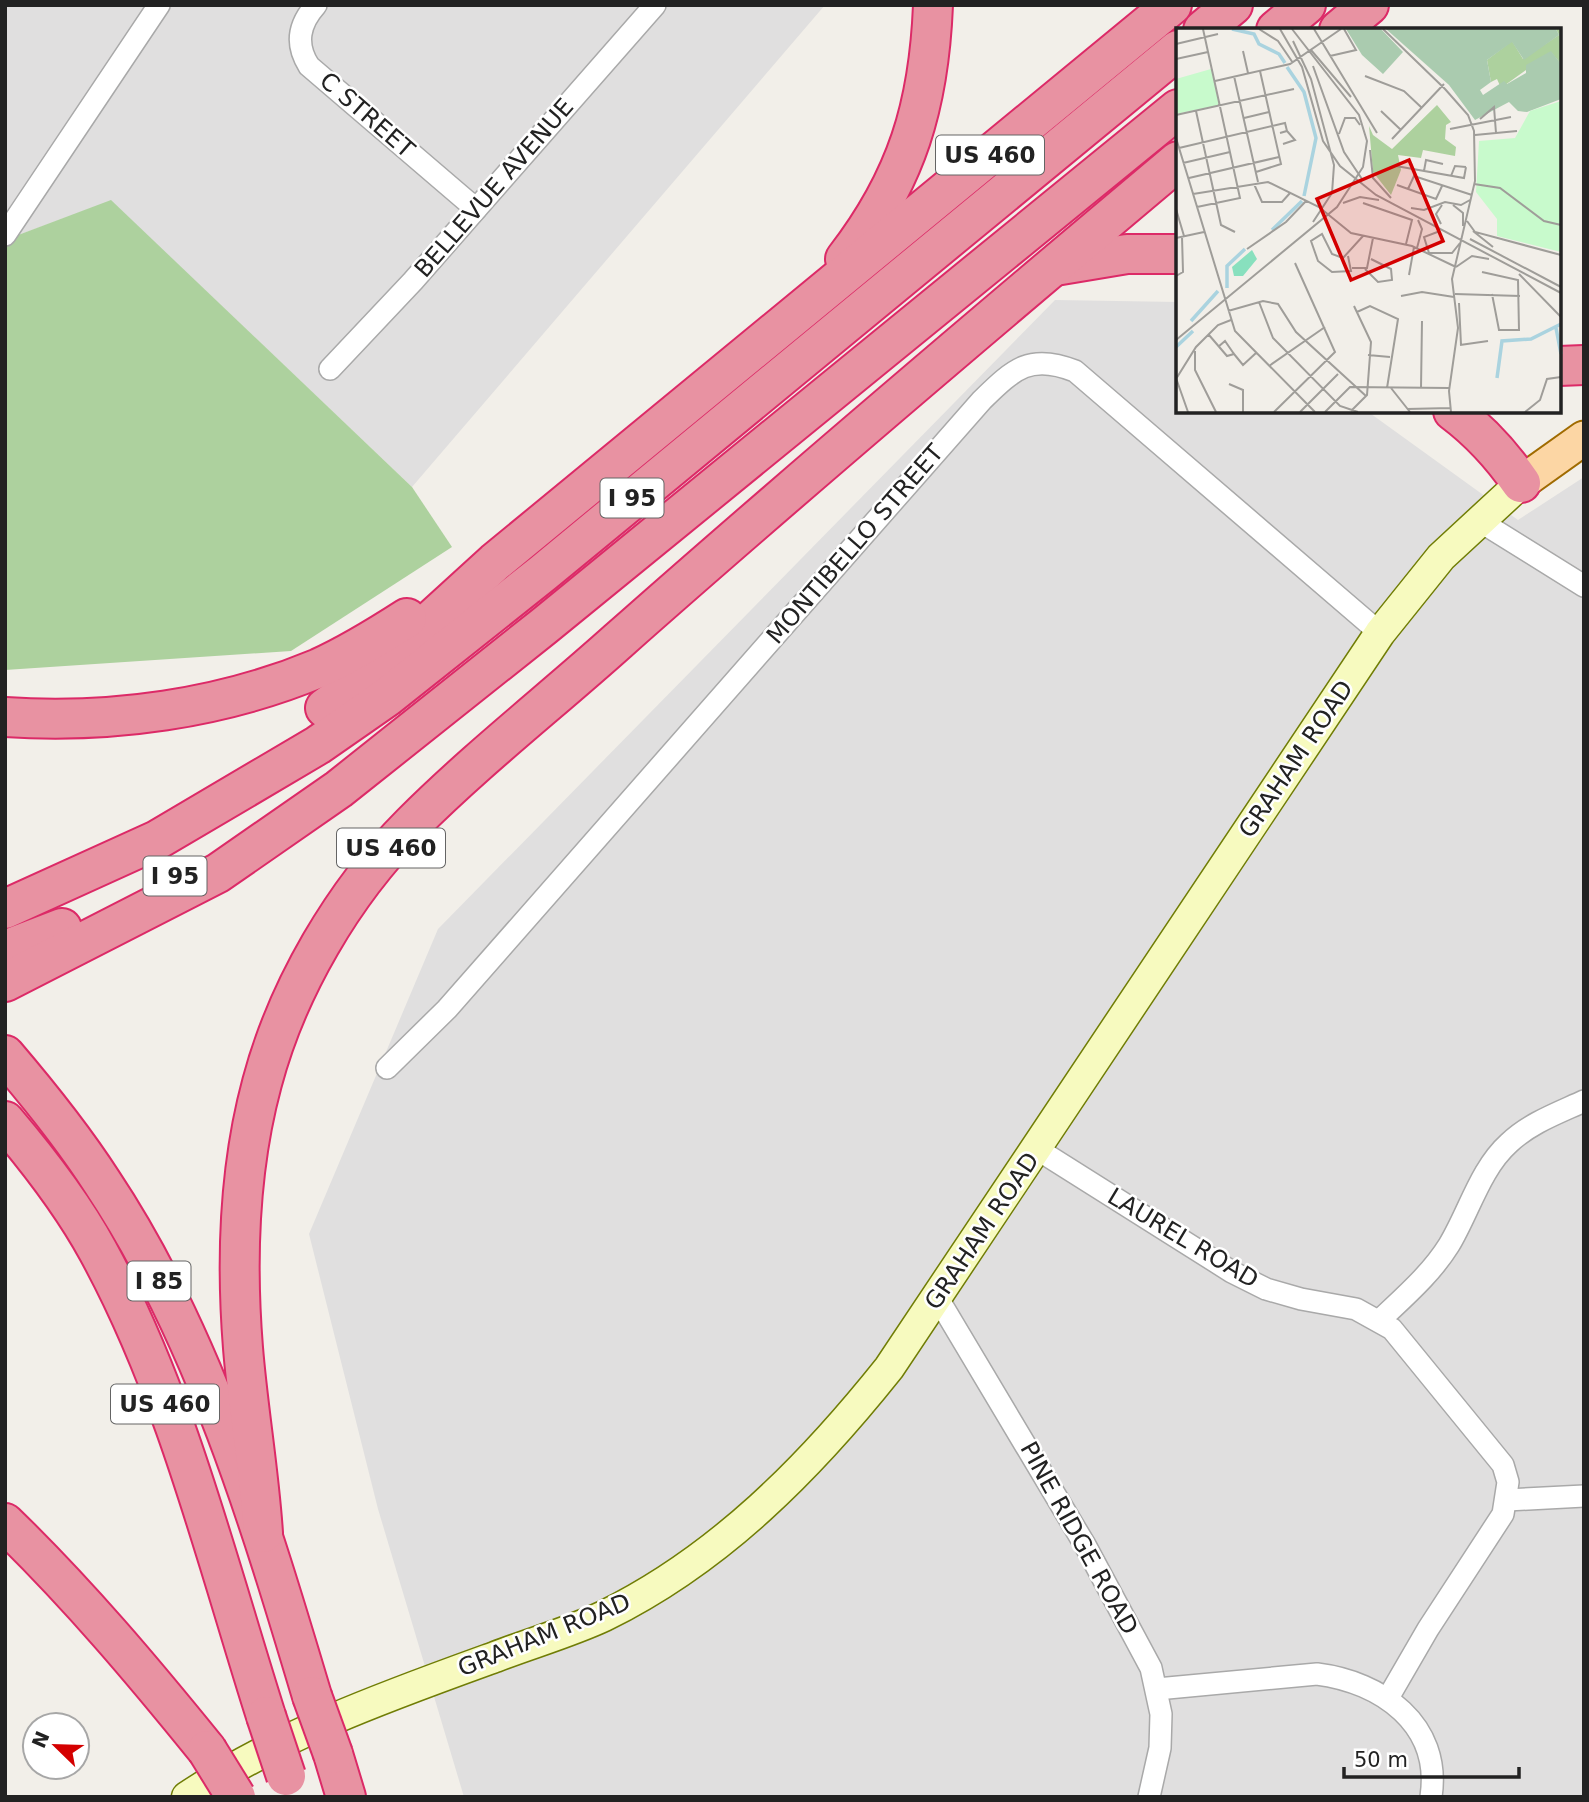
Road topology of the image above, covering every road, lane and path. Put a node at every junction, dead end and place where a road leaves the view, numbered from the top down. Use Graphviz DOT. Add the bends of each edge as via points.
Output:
graph roads {
  1 [pos="159,5"];
  2 [pos="316,5"];
  3 [pos="655,5"];
  4 [pos="933,5"];
  5 [pos="1172,5"];
  6 [pos="1233,5"];
  7 [pos="1306,5"];
  8 [pos="1369,5"];
  9 [pos="1385,5"];
  10 [pos="1205,28"];
  11 [pos="1278,28"];
  12 [pos="1341,28"];
  13 [pos="1371,28"];
  14 [pos="1176,52"];
  15 [pos="1176,111"];
  16 [pos="1176,163"];
  17 [pos="476,209"];
  18 [pos="5,235"];
  19 [pos="1176,254"];
  20 [pos="1053,266"];
  21 [pos="808,306"];
  22 [pos="1584,365"];
  23 [pos="1561,366"];
  24 [pos="932,368"];
  25 [pos="330,369"];
  26 [pos="1456,413"];
  27 [pos="1584,438"];
  28 [pos="1521,483"];
  29 [pos="1478,520"];
  30 [pos="495,562"];
  31 [pos="1584,586"];
  32 [pos="544,626"];
  33 [pos="1380,633"];
  34 [pos="5,717"];
  35 [pos="339,789"];
  36 [pos="49,891"];
  37 [pos="5,909"];
  38 [pos="5,950"];
  39 [pos="5,982"];
  40 [pos="5,1055"];
  41 [pos="387,1068"];
  42 [pos="1584,1101"];
  43 [pos="5,1121"];
  44 [pos="1037,1149"];
  45 [pos="937,1297"];
  46 [pos="1380,1320"];
  47 [pos="1584,1496"];
  48 [pos="1507,1500"];
  49 [pos="5,1523"];
  50 [pos="263,1533"];
  51 [pos="1157,1689"];
  52 [pos="1388,1698"];
  53 [pos="290,1787"];
  54 [pos="187,1797"];
  55 [pos="236,1797"];
  56 [pos="346,1797"];
  57 [pos="1149,1797"];
  58 [pos="1431,1797"];
  1 -- 18 [label="street"];
  2 -- 17 [label="street, C STREET" via="302,25 299,40 309,66"];
  3 -- 17 [label="street, BELLEVUE AVENUE"];
  4 -- 21 [label="highway" via="930,68 911,144 894,184 854,247"];
  5 -- 21 [label="highway, US 460"];
  6 -- 10 [label="highway"];
  7 -- 11 [label="highway"];
  8 -- 12 [label="highway"];
  9 -- 13 [label="highway"];
  14 -- 36 [label="highway, I 95" via="387,697 228,801"];
  15 -- 32 [label="highway, I 95"];
  16 -- 20 [label="highway, US 460"];
  17 -- 25 [label="street, BELLEVUE AVENUE"];
  19 -- 20 [label="highway" via="1127,254"];
  20 -- 24 [label="highway, US 460"];
  21 -- 30 [label="highway, US 460"];
  22 -- 23 [label="highway"];
  24 -- 32 [label="highway" via="756,480"];
  24 -- 50 [label="highway, US 460" via="703,563 410,826 337,919 307,970 263,1079 245,1176 243,1346"];
  26 -- 28 [label="highway" via="1501,454"];
  27 -- 28 [label="main road, GRAHAM ROAD"];
  28 -- 29 [label="main road, GRAHAM ROAD"];
  29 -- 31 [label="street"];
  29 -- 33 [label="main road, GRAHAM ROAD"];
  30 -- 34 [label="highway" via="359,648 269,686 142,714 99,719"];
  30 -- 36 [label="highway, US 460" via="371,675 212,785 99,848"];
  32 -- 35 [label="highway, I 95"];
  33 -- 41 [label="street, MONTIBELLO STREET" via="1075,371 1056,363 1021,367 1009,373 973,410 447,1009"];
  33 -- 44 [label="main road, GRAHAM ROAD"];
  35 -- 38 [label="highway, I 95" via="158,884"];
  35 -- 39 [label="highway" via="218,873"];
  36 -- 37 [label="highway, I 95"];
  40 -- 50 [label="highway, I 85" via="52,1110 142,1247 194,1356"];
  42 -- 46 [label="street" via="1536,1123 1507,1144 1491,1164 1449,1245"];
  43 -- 53 [label="highway, US 460, bridge" via="68,1203 98,1251 137,1333 176,1432"];
  44 -- 45 [label="main road, GRAHAM ROAD"];
  44 -- 46 [label="street, LAUREL ROAD" via="1266,1289"];
  45 -- 51 [label="street, PINE RIDGE ROAD" via="1085,1545 1151,1668"];
  45 -- 54 [label="main road, GRAHAM ROAD" via="889,1368 791,1481 728,1536 649,1590 603,1616 398,1692 303,1733"];
  46 -- 48 [label="street, LAUREL ROAD" via="1403,1339 1496,1452 1508,1482"];
  47 -- 48 [label="street"];
  48 -- 52 [label="street" via="1503,1514"];
  49 -- 55 [label="highway, bridge" via="120,1643 207,1750"];
  50 -- 56 [label="highway, I 85, bridge"];
  51 -- 52 [label="street" via="1317,1674 1367,1686"];
  51 -- 57 [label="street, PINE RIDGE ROAD" via="1160,1748"];
  52 -- 58 [label="street" via="1408,1717 1426,1748 1432,1771"];
}
